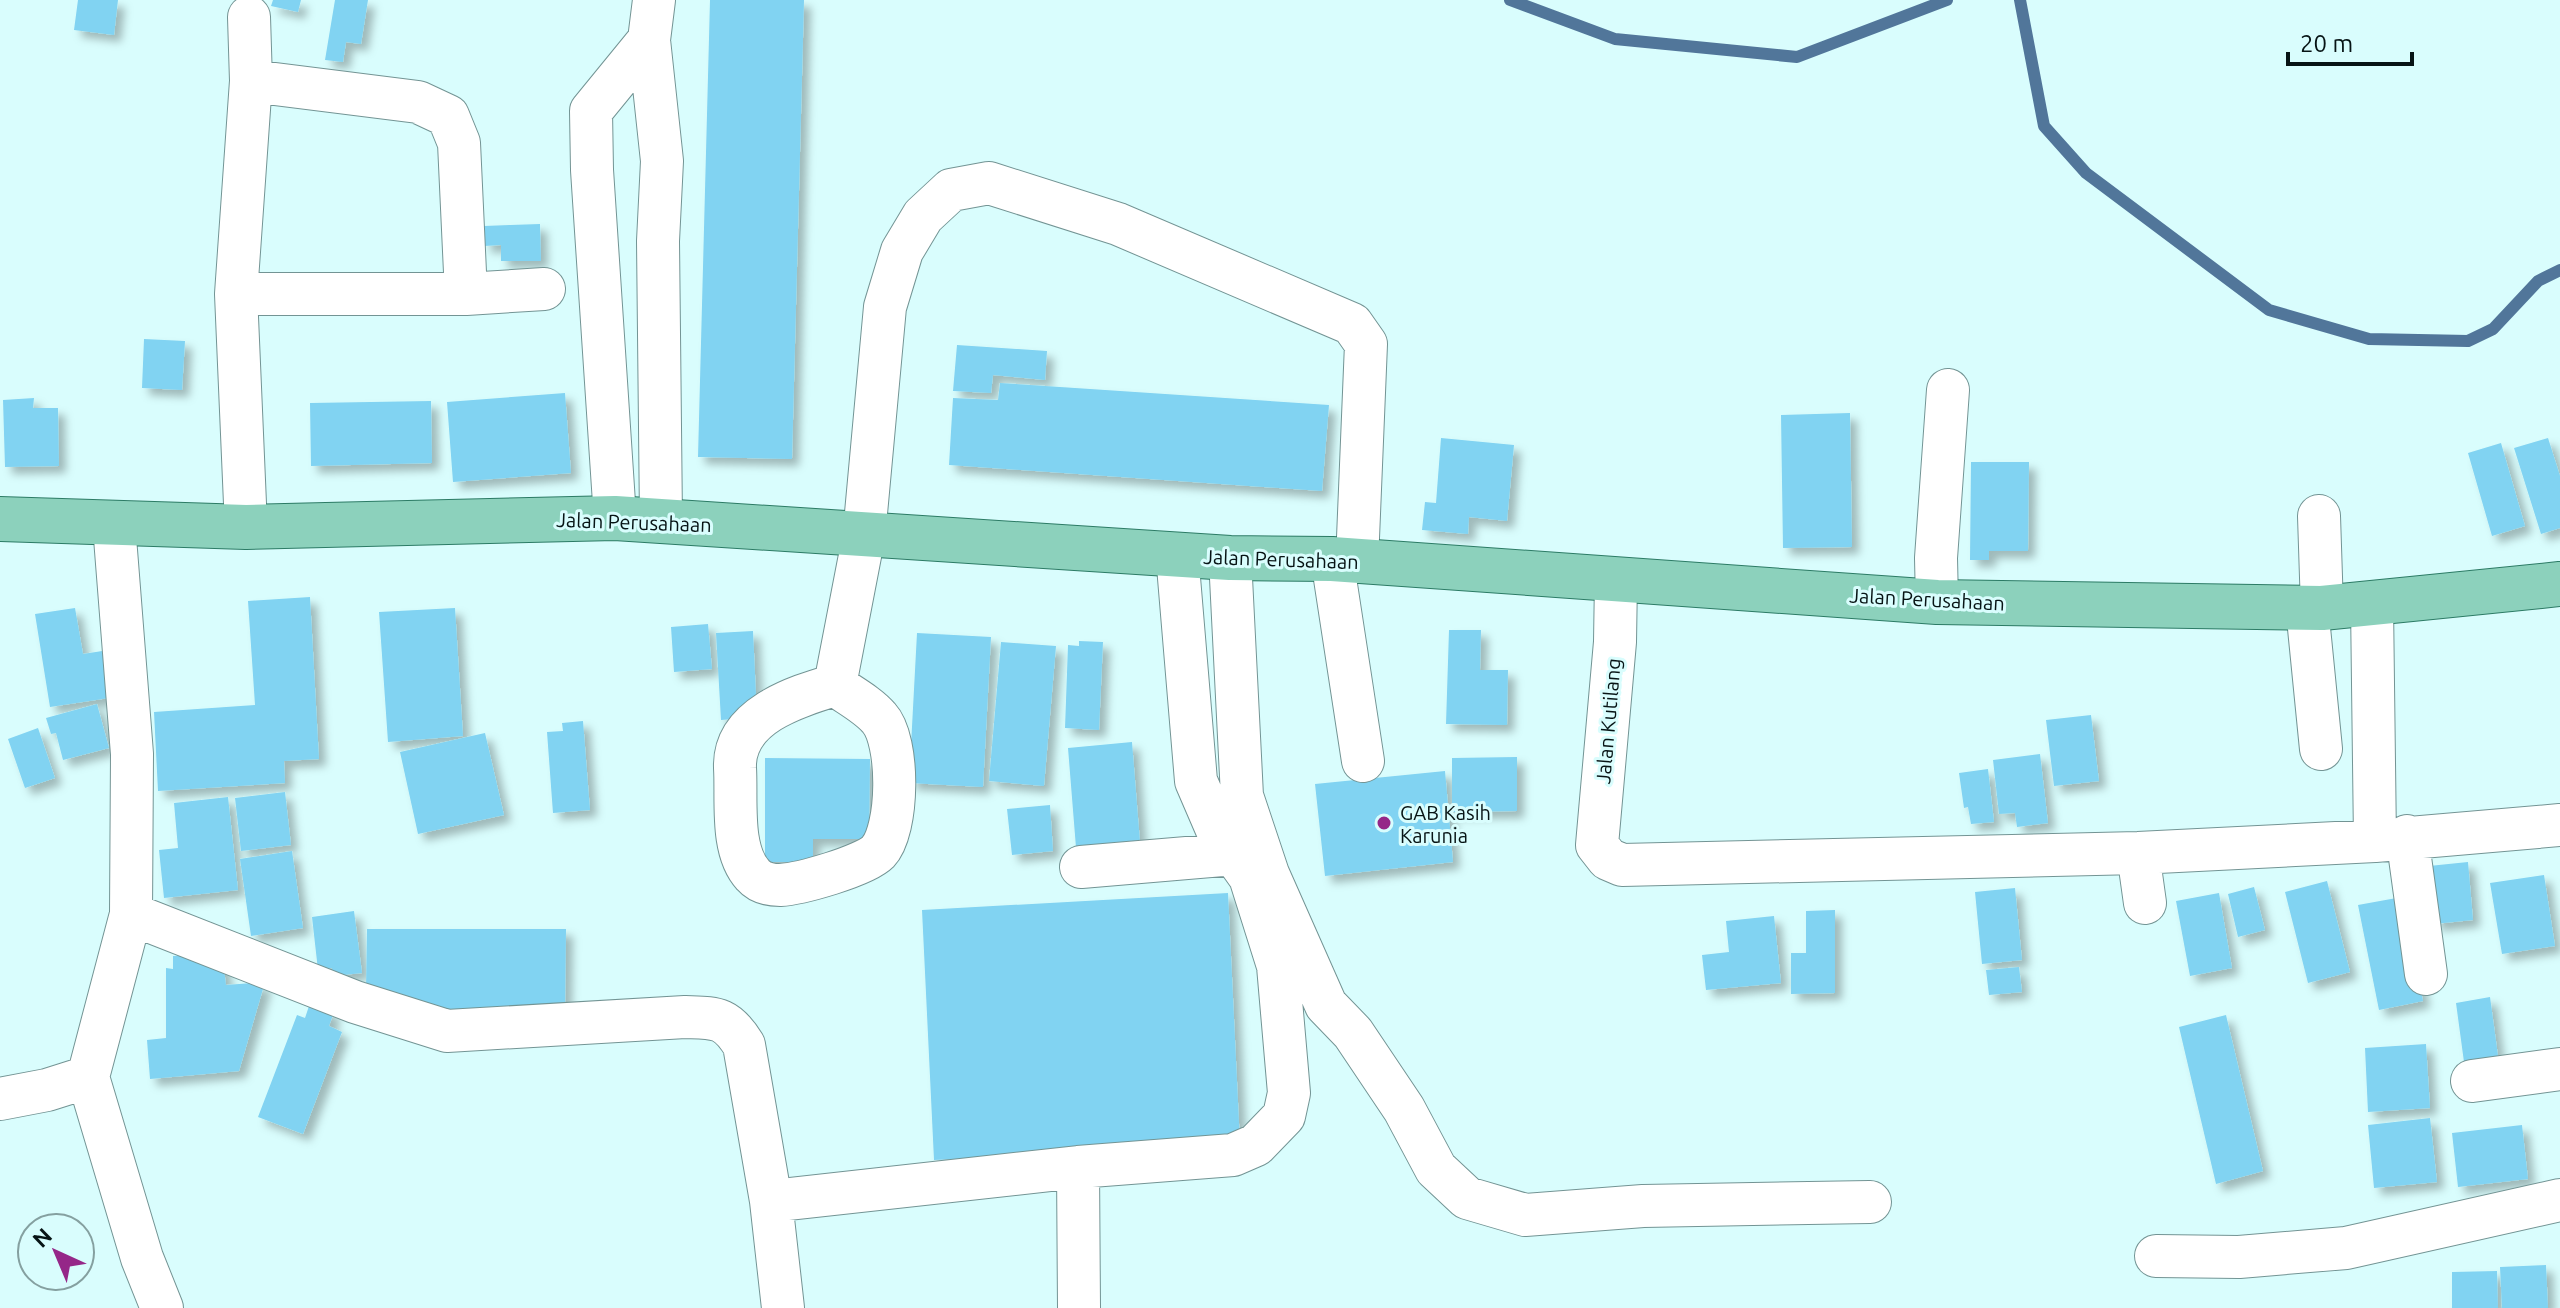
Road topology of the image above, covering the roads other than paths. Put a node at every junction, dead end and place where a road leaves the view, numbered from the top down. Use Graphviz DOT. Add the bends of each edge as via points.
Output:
graph roads {
  1 [pos="249,17"];
  2 [pos="652,20"];
  3 [pos="251,81"];
  4 [pos="544,289"];
  5 [pos="236,294"];
  6 [pos="466,294"];
  7 [pos="660,328"];
  8 [pos="604,329"];
  9 [pos="1948,390"];
  10 [pos="2319,516"];
  11 [pos="615,518"];
  12 [pos="0,519"];
  13 [pos="661,520"];
  14 [pos="114,525"];
  15 [pos="246,527"];
  16 [pos="864,535"];
  17 [pos="1177,554"];
  18 [pos="1230,558"];
  19 [pos="1345,560"];
  20 [pos="1616,580"];
  21 [pos="2560,584"];
  22 [pos="1937,602"];
  23 [pos="2372,604"];
  24 [pos="2315,608"];
  25 [pos="835,685"];
  26 [pos="2321,749"];
  27 [pos="1363,761"];
  28 [pos="2560,825"];
  29 [pos="2391,838"];
  30 [pos="2138,853"];
  31 [pos="1234,854"];
  32 [pos="1081,867"];
  33 [pos="2145,903"];
  34 [pos="131,914"];
  35 [pos="2426,974"];
  36 [pos="2560,1069"];
  37 [pos="88,1077"];
  38 [pos="2472,1081"];
  39 [pos="0,1099"];
  40 [pos="1078,1167"];
  41 [pos="2560,1200"];
  42 [pos="771,1201"];
  43 [pos="1870,1202"];
  44 [pos="2156,1256"];
  45 [pos="162,1308"];
  46 [pos="783,1308"];
  47 [pos="1079,1308"];
  1 -- 3 [label="street"];
  2 -- 7 [label="street" via="662,161"];
  2 -- 8 [label="street" via="591,111"];
  3 -- 5 [label="street"];
  3 -- 6 [label="street" via="418,102 448,116 459,143"];
  4 -- 6 [label="street"];
  5 -- 6 [label="street"];
  5 -- 15 [label="street"];
  7 -- 8 [label="street"];
  7 -- 13 [label="street"];
  8 -- 11 [label="street"];
  9 -- 22 [label="street"];
  10 -- 24 [label="street"];
  11 -- 13 [label="main road, Jalan Perusahaan"];
  11 -- 15 [label="main road, Jalan Perusahaan"];
  12 -- 14 [label="main road, Jalan Perusahaan"];
  13 -- 16 [label="main road, Jalan Perusahaan"];
  14 -- 15 [label="main road, Jalan Perusahaan"];
  14 -- 34 [label="street" via="132,754"];
  16 -- 17 [label="main road, Jalan Perusahaan"];
  16 -- 19 [label="street" via="885,307 902,251 923,216 951,190 989,183 1118,224 1352,324 1366,344"];
  16 -- 25 [label="street"];
  17 -- 18 [label="main road, Jalan Perusahaan"];
  17 -- 31 [label="street" via="1196,781 1218,832"];
  18 -- 19 [label="main road, Jalan Perusahaan"];
  18 -- 43 [label="street" via="1242,796 1263,861 1326,1005 1353,1033 1396,1096 1436,1169 1467,1198 1525,1215 1643,1206"];
  19 -- 20 [label="main road, Jalan Perusahaan"];
  19 -- 27 [label="street"];
  20 -- 22 [label="main road, Jalan Perusahaan"];
  20 -- 30 [label="street, Jalan Kutilang" via="1597,845 1608,859 1622,865"];
  21 -- 23 [label="main road, Jalan Perusahaan"];
  22 -- 24 [label="main road, Jalan Perusahaan"];
  23 -- 24 [label="main road, Jalan Perusahaan"];
  23 -- 29 [label="street"];
  24 -- 26 [label="street"];
  25 -- 25 [label="street" via="761,716 740,742 735,763 740,853 755,878 765,884 782,885 861,863 877,854 892,828 891,741 879,718"];
  28 -- 29 [label="street"];
  29 -- 30 [label="street"];
  29 -- 35 [label="street"];
  30 -- 33 [label="street"];
  31 -- 32 [label="street"];
  31 -- 40 [label="street" via="1250,877 1278,966 1289,1093 1284,1116 1256,1145 1233,1155"];
  34 -- 37 [label="street"];
  34 -- 42 [label="street" via="355,1002 447,1031 720,1018 744,1045"];
  36 -- 38 [label="street"];
  37 -- 39 [label="street"];
  37 -- 45 [label="street"];
  40 -- 42 [label="street"];
  40 -- 47 [label="street"];
  41 -- 44 [label="street" via="2346,1248 2239,1257"];
  42 -- 46 [label="street"];
}
